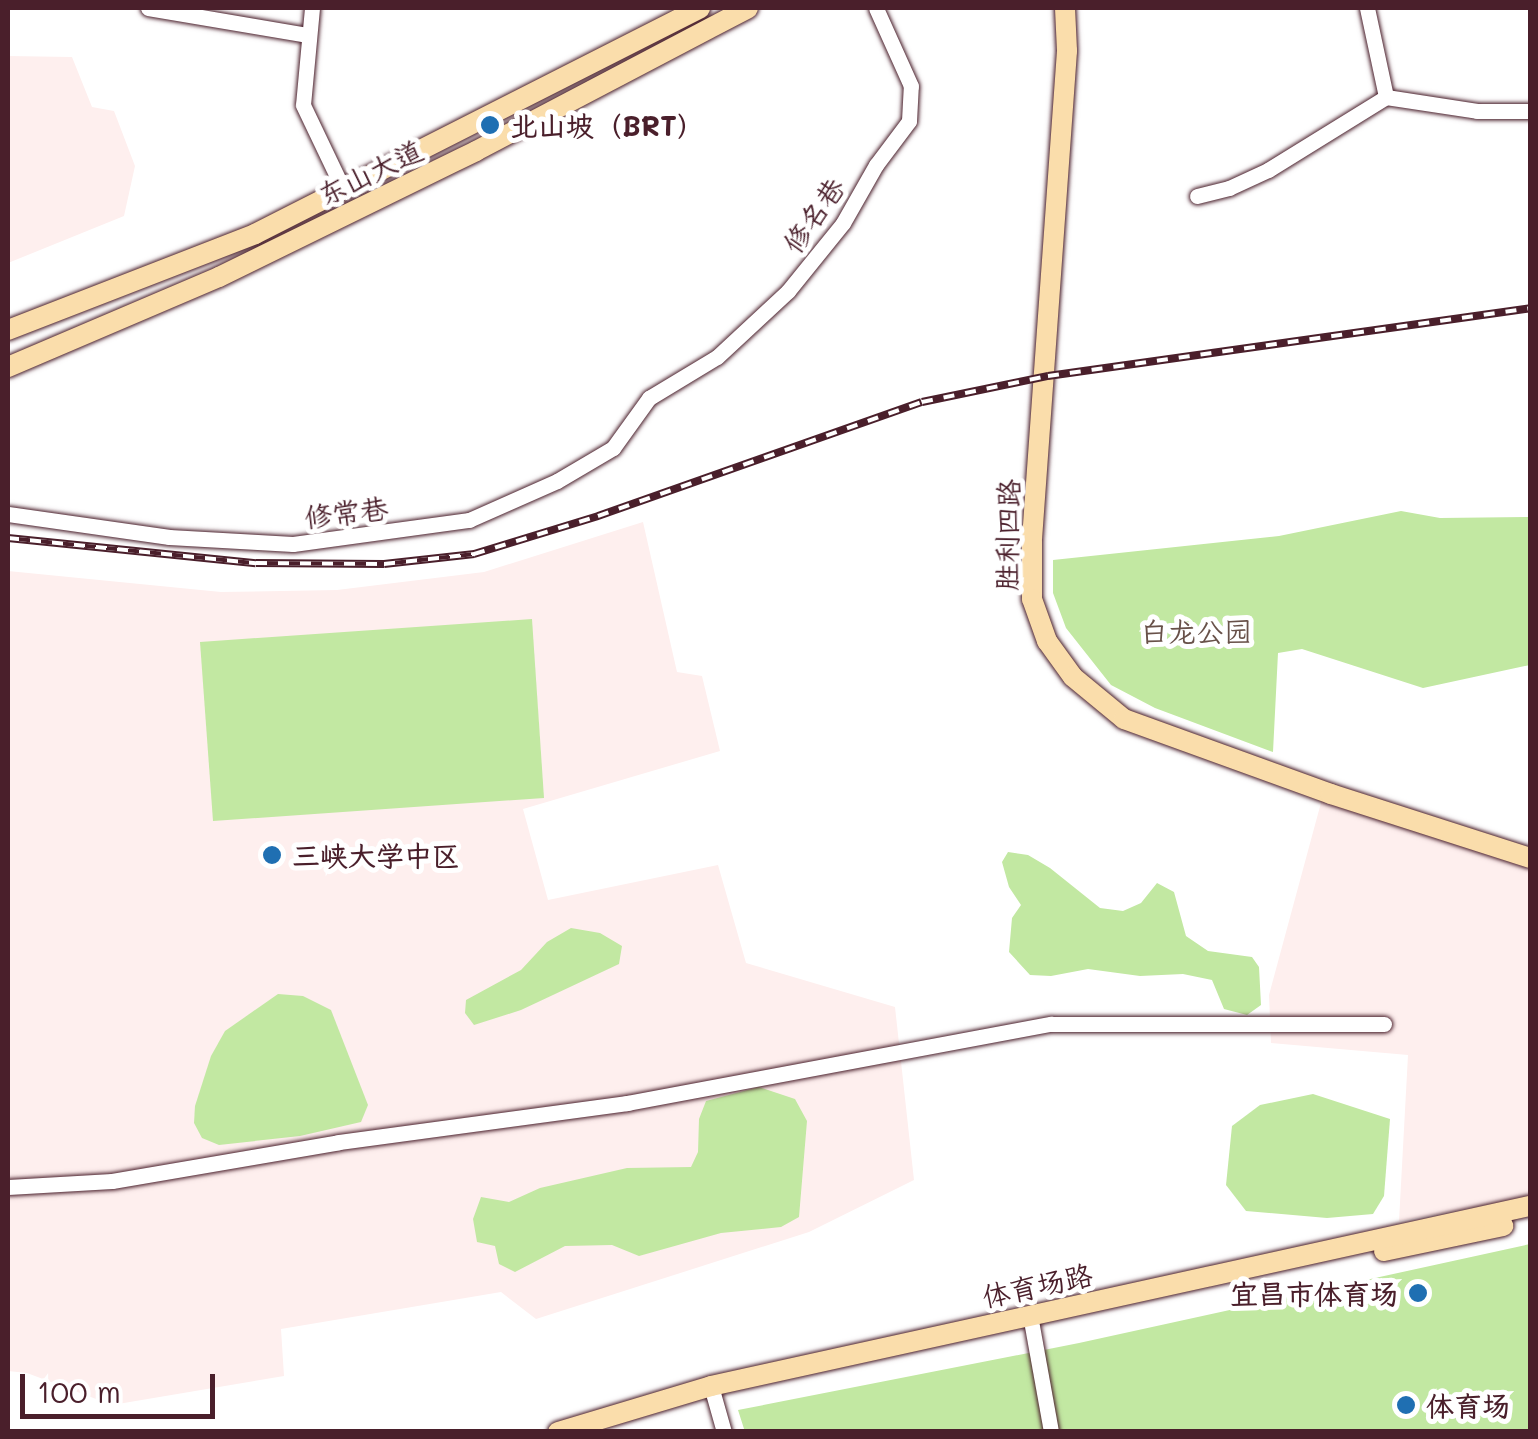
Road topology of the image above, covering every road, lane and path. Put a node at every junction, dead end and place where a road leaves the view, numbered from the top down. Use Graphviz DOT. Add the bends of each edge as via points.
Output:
graph roads {
  1 [pos="148,8"];
  2 [pos="312,8"];
  3 [pos="700,8"];
  4 [pos="748,8"];
  5 [pos="876,8"];
  6 [pos="1065,8"];
  7 [pos="1078,8"];
  8 [pos="1367,8"];
  9 [pos="307,36"];
  10 [pos="1386,97"];
  11 [pos="1530,111"];
  12 [pos="343,189"];
  13 [pos="1196,196"];
  14 [pos="255,234"];
  15 [pos="262,255"];
  16 [pos="8,330"];
  17 [pos="8,340"];
  18 [pos="8,355"];
  19 [pos="8,367"];
  20 [pos="649,398"];
  21 [pos="8,514"];
  22 [pos="1530,848"];
  23 [pos="1530,858"];
  24 [pos="1384,1024"];
  25 [pos="8,1187"];
  26 [pos="1530,1206"];
  27 [pos="1530,1219"];
  28 [pos="1032,1326"];
  29 [pos="712,1392"];
  30 [pos="558,1432"];
  31 [pos="603,1432"];
  32 [pos="724,1432"];
  33 [pos="1051,1432"];
  1 -- 9 [label="street"];
  2 -- 9 [label="street"];
  3 -- 12 [label="main road, 东山大道"];
  4 -- 15 [label="main road, 东山大道"];
  5 -- 20 [label="street, 修名巷" via="910,86 910,121 788,290 717,358"];
  6 -- 23 [label="main road, 胜利四路" via="1032,541 1032,599 1047,641 1073,677 1124,719"];
  7 -- 22 [label="main road, 胜利四路" via="1041,541 1050,627 1101,691 1140,713 1334,786"];
  8 -- 10 [label="street"];
  9 -- 12 [label="street" via="303,105"];
  10 -- 11 [label="street" via="1477,112"];
  10 -- 13 [label="street" via="1268,170"];
  12 -- 14 [label="main road, 东山大道"];
  14 -- 16 [label="main road, 东山大道"];
  14 -- 17 [label="main road" via="246,244"];
  15 -- 18 [label="main road"];
  15 -- 19 [label="main road, 东山大道"];
  20 -- 21 [label="street, 修常巷" via="613,448 469,520 292,544 169,537"];
  24 -- 25 [label="street" via="1050,1024 627,1103 112,1180"];
  26 -- 29 [label="main road, 体育场路"];
  27 -- 28 [label="main road, 体育场路"];
  28 -- 29 [label="main road, 体育场路"];
  28 -- 33 [label="street"];
  29 -- 30 [label="main road, 体育场路"];
  29 -- 31 [label="main road, 体育场路"];
  29 -- 32 [label="street"];
}
